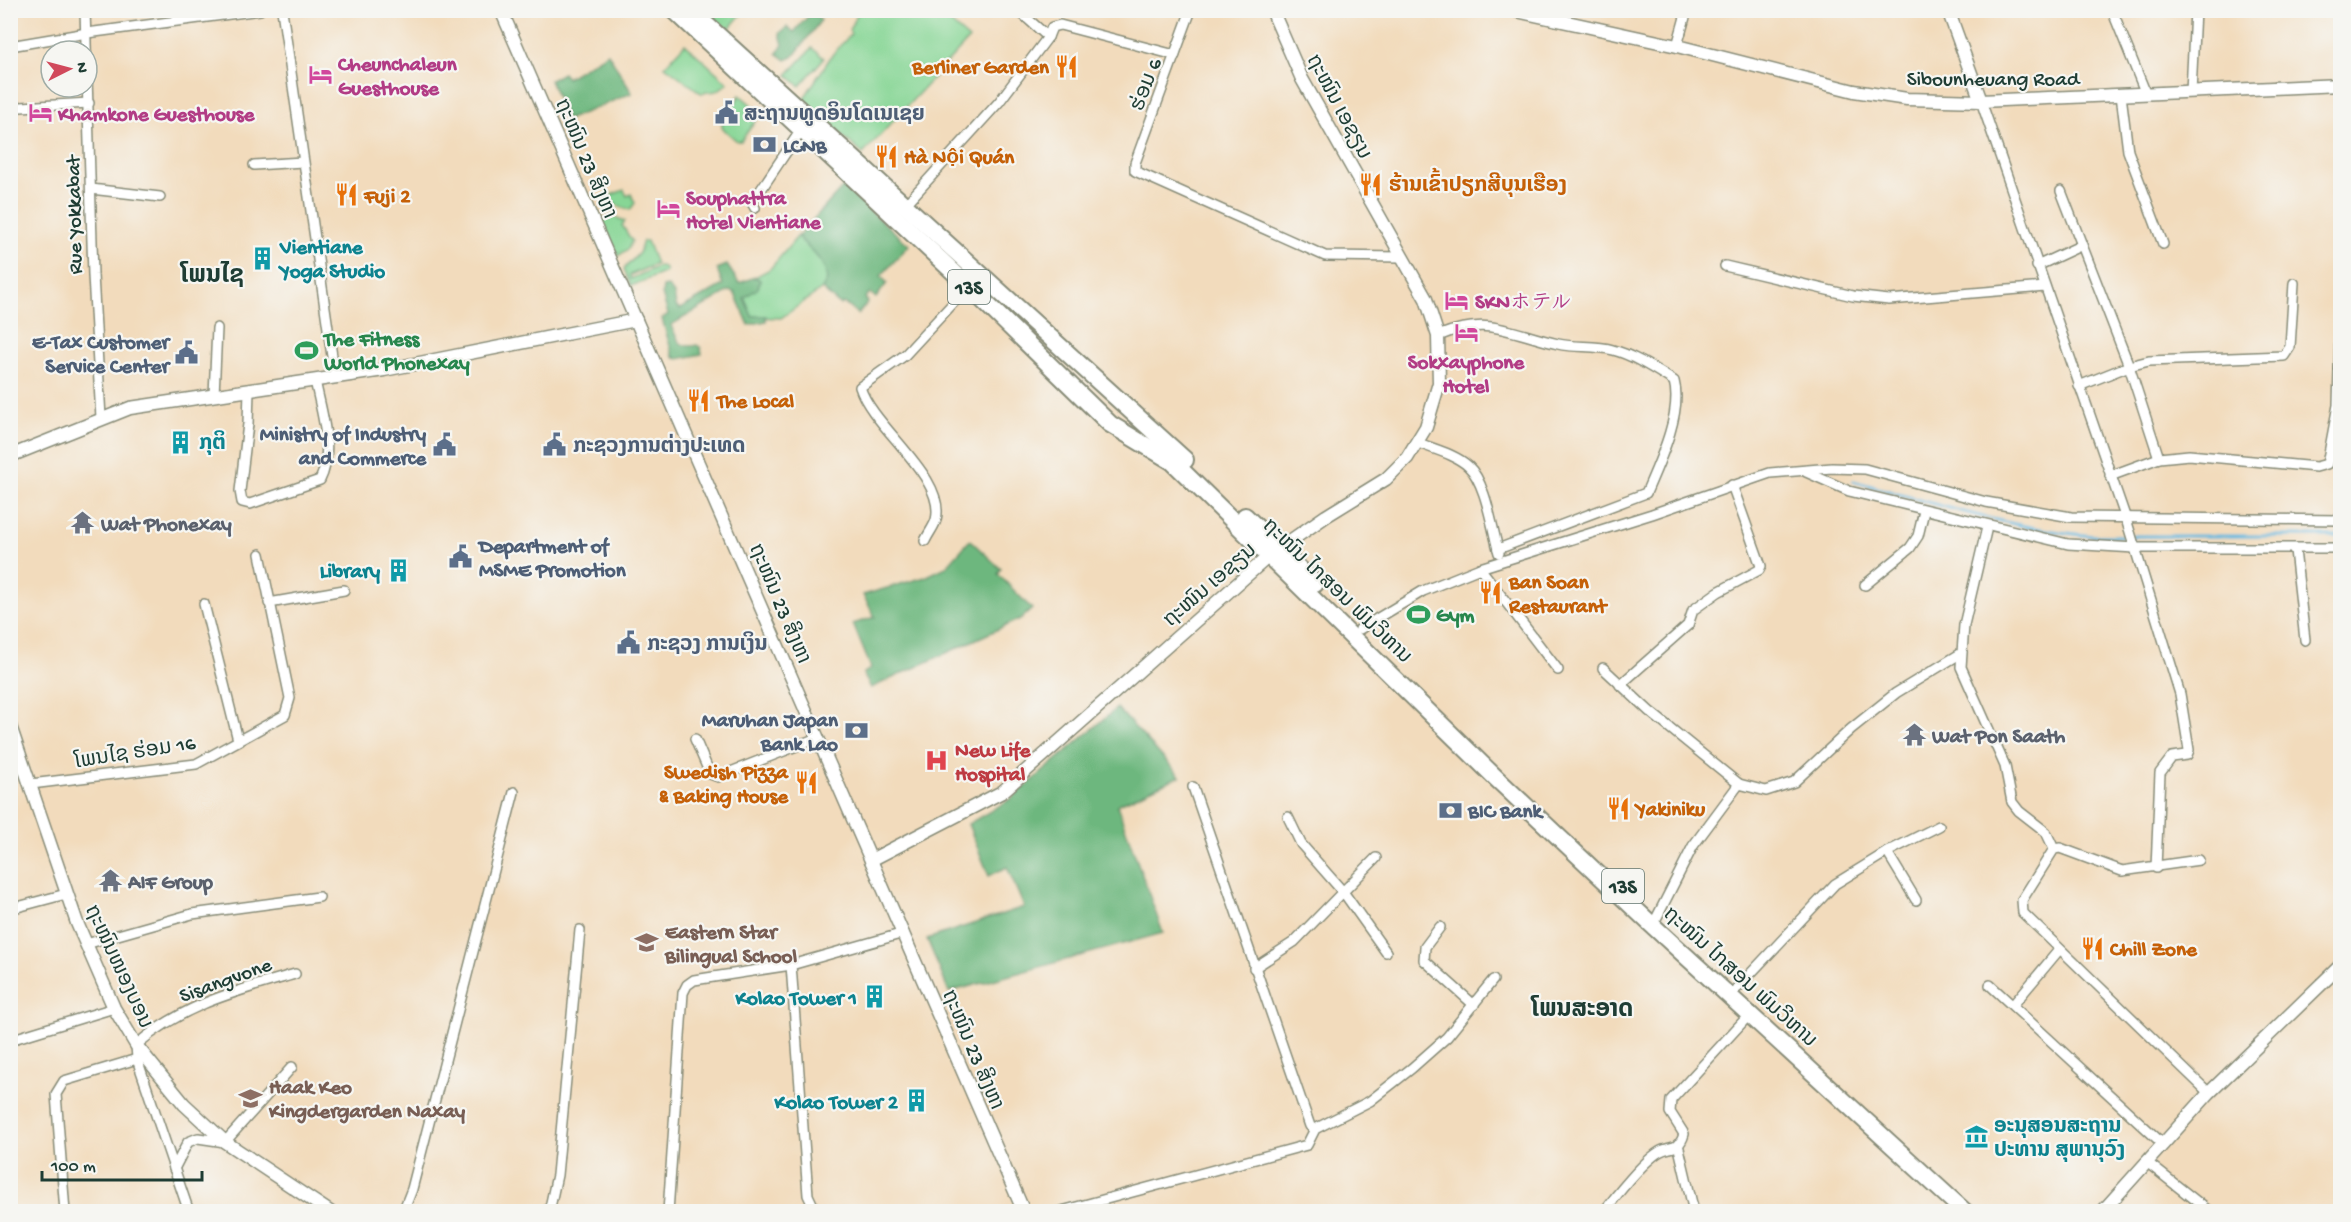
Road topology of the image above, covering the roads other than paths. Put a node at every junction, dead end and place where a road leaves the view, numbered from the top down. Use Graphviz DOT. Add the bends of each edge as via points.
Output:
graph roads {
  1 [pos="85,10"];
  2 [pos="260,10"];
  3 [pos="282,10"];
  4 [pos="501,10"];
  5 [pos="674,10"];
  6 [pos="690,10"];
  7 [pos="1018,10"];
  8 [pos="1191,10"];
  9 [pos="1272,10"];
  10 [pos="1280,10"];
  11 [pos="1687,10"];
  12 [pos="2112,10"];
  13 [pos="2195,10"];
  14 [pos="1518,11"];
  15 [pos="1947,11"];
  16 [pos="87,33"];
  17 [pos="1048,37"];
  18 [pos="1283,39"];
  19 [pos="10,46"];
  20 [pos="1677,46"];
  21 [pos="1175,55"];
  22 [pos="731,56"];
  23 [pos="2340,85"];
  24 [pos="2192,92"];
  25 [pos="2146,94"];
  26 [pos="2121,95"];
  27 [pos="1982,102"];
  28 [pos="89,103"];
  29 [pos="21,107"];
  30 [pos="801,130"];
  31 [pos="303,162"];
  32 [pos="254,165"];
  33 [pos="91,189"];
  34 [pos="2061,191"];
  35 [pos="160,197"];
  36 [pos="906,204"];
  37 [pos="755,208"];
  38 [pos="2163,244"];
  39 [pos="2080,246"];
  40 [pos="1402,257"];
  41 [pos="1725,266"];
  42 [pos="2037,266"];
  43 [pos="2294,283"];
  44 [pos="969,286"];
  45 [pos="2045,287"];
  46 [pos="636,320"];
  47 [pos="218,328"];
  48 [pos="2340,335"];
  49 [pos="1438,336"];
  50 [pos="2129,366"];
  51 [pos="335,377"];
  52 [pos="315,380"];
  53 [pos="2079,386"];
  54 [pos="249,390"];
  55 [pos="214,395"];
  56 [pos="100,418"];
  57 [pos="1416,442"];
  58 [pos="10,456"];
  59 [pos="2159,458"];
  60 [pos="1806,472"];
  61 [pos="2110,476"];
  62 [pos="1732,485"];
  63 [pos="1924,511"];
  64 [pos="2126,519"];
  65 [pos="2340,520"];
  66 [pos="1987,527"];
  67 [pos="925,541"];
  68 [pos="2135,548"];
  69 [pos="2340,548"];
  70 [pos="1498,549"];
  71 [pos="2295,550"];
  72 [pos="1275,552"];
  73 [pos="260,554"];
  74 [pos="1501,562"];
  75 [pos="1480,568"];
  76 [pos="1865,585"];
  77 [pos="344,590"];
  78 [pos="269,603"];
  79 [pos="204,604"];
  80 [pos="1360,628"];
  81 [pos="2305,640"];
  82 [pos="1960,654"];
  83 [pos="1603,668"];
  84 [pos="1558,670"];
  85 [pos="1620,685"];
  86 [pos="10,726"];
  87 [pos="817,738"];
  88 [pos="694,739"];
  89 [pos="238,740"];
  90 [pos="31,784"];
  91 [pos="1739,784"];
  92 [pos="1193,787"];
  93 [pos="514,792"];
  94 [pos="1288,818"];
  95 [pos="1939,826"];
  96 [pos="2054,849"];
  97 [pos="1887,852"];
  98 [pos="1376,858"];
  99 [pos="871,860"];
  100 [pos="2199,860"];
  101 [pos="2156,868"];
  102 [pos="1344,893"];
  103 [pos="66,894"];
  104 [pos="319,897"];
  105 [pos="1916,900"];
  106 [pos="10,909"];
  107 [pos="1657,917"];
  108 [pos="1440,927"];
  109 [pos="580,930"];
  110 [pos="904,933"];
  111 [pos="86,944"];
  112 [pos="2059,950"];
  113 [pos="1386,952"];
  114 [pos="791,965"];
  115 [pos="2340,966"];
  116 [pos="1254,968"];
  117 [pos="295,974"];
  118 [pos="1492,980"];
  119 [pos="1990,985"];
  120 [pos="1736,989"];
  121 [pos="1474,1005"];
  122 [pos="2013,1005"];
  123 [pos="114,1008"];
  124 [pos="1750,1014"];
  125 [pos="10,1040"];
  126 [pos="136,1045"];
  127 [pos="137,1059"];
  128 [pos="292,1067"];
  129 [pos="2210,1094"];
  130 [pos="1315,1130"];
  131 [pos="225,1142"];
  132 [pos="1678,1144"];
  133 [pos="2164,1145"];
  134 [pos="2148,1162"];
  135 [pos="174,1169"];
  136 [pos="64,1211"];
  137 [pos="189,1212"];
  138 [pos="330,1212"];
  139 [pos="403,1212"];
  140 [pos="549,1212"];
  141 [pos="668,1212"];
  142 [pos="816,1212"];
  143 [pos="1024,1212"];
  144 [pos="1058,1212"];
  145 [pos="1604,1212"];
  146 [pos="1694,1212"];
  147 [pos="1965,1212"];
  148 [pos="1978,1212"];
  149 [pos="2102,1212"];
  150 [pos="2210,1212"];
  1 -- 16 [label="street, Rue Yokkabat"];
  2 -- 16 [label="street"];
  3 -- 31 [label="street"];
  4 -- 46 [label="street, ຖະໜົນ 23 ສິງຫາ"];
  5 -- 22 [label="highway, ຖະໜົນ ໄກສອນ ພົມວິຫານ / 13S"];
  6 -- 22 [label="highway, ຖະໜົນ ໄກສອນ ພົມວິຫານ / 13S"];
  7 -- 17 [label="street"];
  8 -- 21 [label="street, ຮ່ອມ 6"];
  9 -- 18 [label="street, ຖະໜົນ ເອຊຽນ"];
  10 -- 18 [label="street"];
  11 -- 20 [label="street"];
  12 -- 25 [label="street"];
  13 -- 24 [label="street"];
  14 -- 20 [label="street, Sibounheuang Road"];
  15 -- 27 [label="street"];
  16 -- 19 [label="street"];
  16 -- 28 [label="street, Rue Yokkabat"];
  17 -- 21 [label="street" via="1052,27 1060,25"];
  17 -- 36 [label="street" via="999,102"];
  18 -- 40 [label="street, ຖະໜົນ ເອຊຽນ"];
  20 -- 27 [label="street, Sibounheuang Road" via="1854,91 1907,99"];
  21 -- 40 [label="street, ຮ່ອມ 6" via="1135,163 1136,171 1324,256"];
  22 -- 30 [label="highway, ຖະໜົນ ໄກສອນ ພົມວິຫານ / 13S"];
  22 -- 36 [label="highway, ຖະໜົນ ໄກສອນ ພົມວິຫານ / 13S"];
  23 -- 24 [label="street, Sibounheuang Road"];
  24 -- 25 [label="street, Sibounheuang Road"];
  25 -- 26 [label="street, Sibounheuang Road"];
  26 -- 27 [label="street, Sibounheuang Road"];
  26 -- 38 [label="street" via="2128,151"];
  27 -- 42 [label="street"];
  28 -- 29 [label="street"];
  28 -- 33 [label="street, Rue Yokkabat"];
  30 -- 37 [label="street" via="752,203"];
  30 -- 44 [label="highway, ຖະໜົນ ໄກສອນ ພົມວິຫານ / 13S"];
  31 -- 32 [label="street"];
  31 -- 51 [label="street"];
  33 -- 35 [label="street"];
  33 -- 56 [label="street, Rue Yokkabat"];
  34 -- 39 [label="street"];
  36 -- 72 [label="highway, ຖະໜົນ ໄກສອນ ພົມວິຫານ / 13S"];
  39 -- 42 [label="street"];
  39 -- 50 [label="street"];
  40 -- 49 [label="street, ຖະໜົນ ເອຊຽນ" via="1426,299"];
  41 -- 45 [label="street" via="1853,296 1889,300"];
  42 -- 45 [label="street"];
  43 -- 50 [label="street" via="2290,347 2283,356 2173,358"];
  44 -- 67 [label="street" via="904,355 861,387 870,406 932,489 936,519"];
  44 -- 72 [label="highway, ຖະໜົນ ໄກສອນ ພົມວິຫານ / 13S" via="1110,424 1173,462"];
  45 -- 53 [label="street"];
  46 -- 51 [label="street" via="448,359"];
  46 -- 87 [label="street, ຖະໜົນ 23 ສິງຫາ"];
  47 -- 55 [label="street"];
  48 -- 59 [label="street" via="2338,405 2327,464 2316,467 2205,456"];
  49 -- 57 [label="street, ຖະໜົນ ເອຊຽນ" via="1439,382 1426,427"];
  49 -- 70 [label="street" via="1479,325 1514,330 1559,344 1614,350 1674,381 1678,394 1663,453 1646,493"];
  50 -- 53 [label="street"];
  50 -- 59 [label="street"];
  51 -- 52 [label="street"];
  52 -- 54 [label="street"];
  52 -- 54 [label="street" via="327,452 320,480 250,504 242,502 240,490 249,424"];
  53 -- 61 [label="street"];
  54 -- 55 [label="street"];
  55 -- 56 [label="street" via="130,408"];
  56 -- 58 [label="street"];
  57 -- 70 [label="street" via="1458,459 1474,472"];
  57 -- 72 [label="street, ຖະໜົນ ເອຊຽນ" via="1407,458 1386,479"];
  59 -- 61 [label="street"];
  60 -- 62 [label="street" via="1770,473"];
  60 -- 63 [label="street" via="1849,491"];
  60 -- 64 [label="street" via="1865,469 1986,502 2071,517"];
  61 -- 64 [label="street"];
  62 -- 74 [label="street"];
  62 -- 85 [label="street" via="1761,566 1759,570 1693,610 1683,630"];
  63 -- 66 [label="street"];
  63 -- 76 [label="street" via="1918,536 1910,548"];
  64 -- 65 [label="street"];
  64 -- 68 [label="street"];
  66 -- 68 [label="street" via="2068,544"];
  66 -- 82 [label="street"];
  68 -- 71 [label="street"];
  68 -- 101 [label="street" via="2180,693 2189,750 2187,755 2172,757 2160,773"];
  69 -- 71 [label="street"];
  70 -- 74 [label="street"];
  71 -- 81 [label="street"];
  72 -- 80 [label="highway, ຖະໜົນ ໄກສອນ ພົມວິຫານ / 13S"];
  72 -- 99 [label="street, ຖະໜົນ ເອຊຽນ" via="1002,792"];
  72 -- 124 [label="highway, ຖະໜົນ ໄກສອນ ພົມວິຫານ / 13S" via="1497,779"];
  73 -- 78 [label="street, ໂພນໄຊ ຮ່ອມ 16"];
  74 -- 75 [label="street"];
  75 -- 80 [label="street" via="1424,591"];
  75 -- 84 [label="street"];
  77 -- 78 [label="street"];
  78 -- 89 [label="street, ໂພນໄຊ ຮ່ອມ 16" via="290,706 285,715"];
  79 -- 89 [label="street"];
  80 -- 107 [label="highway, ຖະໜົນ ໄກສອນ ພົມວິຫານ / 13S"];
  82 -- 91 [label="street" via="1896,693 1794,782 1766,790"];
  82 -- 96 [label="street" via="1961,667 2005,766 2012,802 2046,832"];
  83 -- 85 [label="street"];
  85 -- 91 [label="street"];
  86 -- 90 [label="street, ຖະໜົນໜອງບອນ"];
  87 -- 88 [label="street" via="718,777 710,774"];
  87 -- 99 [label="street, ຖະໜົນ 23 ສິງຫາ"];
  89 -- 90 [label="street, ໂພນໄຊ ຮ່ອມ 16" via="196,764"];
  90 -- 103 [label="street, ຖະໜົນໜອງບອນ"];
  91 -- 107 [label="street" via="1693,846"];
  92 -- 116 [label="street"];
  93 -- 139 [label="street"];
  94 -- 102 [label="street" via="1301,844"];
  95 -- 97 [label="street"];
  96 -- 101 [label="street" via="2112,870"];
  96 -- 112 [label="street" via="2022,900 2022,907 2023,913"];
  97 -- 105 [label="street"];
  97 -- 120 [label="street" via="1834,884"];
  98 -- 102 [label="street"];
  99 -- 110 [label="street, ຖະໜົນ 23 ສິງຫາ"];
  100 -- 101 [label="street"];
  102 -- 113 [label="street"];
  102 -- 116 [label="street" via="1294,942"];
  103 -- 106 [label="street"];
  103 -- 111 [label="street, ຖະໜົນໜອງບອນ"];
  104 -- 111 [label="street" via="192,914"];
  107 -- 120 [label="highway, ຖະໜົນ ໄກສອນ ພົມວິຫານ / 13S"];
  108 -- 121 [label="street" via="1425,947 1424,960"];
  109 -- 140 [label="street" via="557,1175"];
  110 -- 114 [label="street"];
  110 -- 143 [label="street, ຖະໜົນ 23 ສິງຫາ"];
  111 -- 123 [label="street, ຖະໜົນໜອງບອນ"];
  112 -- 122 [label="street"];
  112 -- 129 [label="street"];
  114 -- 141 [label="street" via="694,980 684,988"];
  114 -- 142 [label="street" via="808,1195"];
  115 -- 129 [label="street"];
  116 -- 130 [label="street"];
  117 -- 126 [label="street, Sisangvone" via="203,1002 160,1025"];
  118 -- 121 [label="street"];
  119 -- 122 [label="street"];
  120 -- 148 [label="highway, ຖະໜົນ ໄກສອນ ພົມວິຫານ / 13S"];
  121 -- 130 [label="street" via="1447,1036 1378,1094"];
  122 -- 133 [label="street"];
  123 -- 125 [label="street"];
  123 -- 126 [label="street, ຖະໜົນໜອງບອນ"];
  124 -- 132 [label="street" via="1671,1100 1670,1112 1684,1134"];
  124 -- 147 [label="highway, ຖະໜົນ ໄກສອນ ພົມວິຫານ / 13S"];
  126 -- 127 [label="street"];
  126 -- 131 [label="street, ຖະໜົນໜອງບອນ" via="184,1104"];
  127 -- 135 [label="street"];
  127 -- 136 [label="street" via="64,1081 58,1088"];
  128 -- 131 [label="street"];
  129 -- 133 [label="street"];
  130 -- 144 [label="street" via="1307,1145"];
  131 -- 135 [label="street" via="198,1138 188,1142"];
  131 -- 138 [label="street, ຖະໜົນໜອງບອນ"];
  132 -- 145 [label="street" via="1671,1150 1659,1151"];
  132 -- 146 [label="street"];
  133 -- 134 [label="street"];
  134 -- 149 [label="street"];
  134 -- 150 [label="street"];
  135 -- 137 [label="street"];
}
